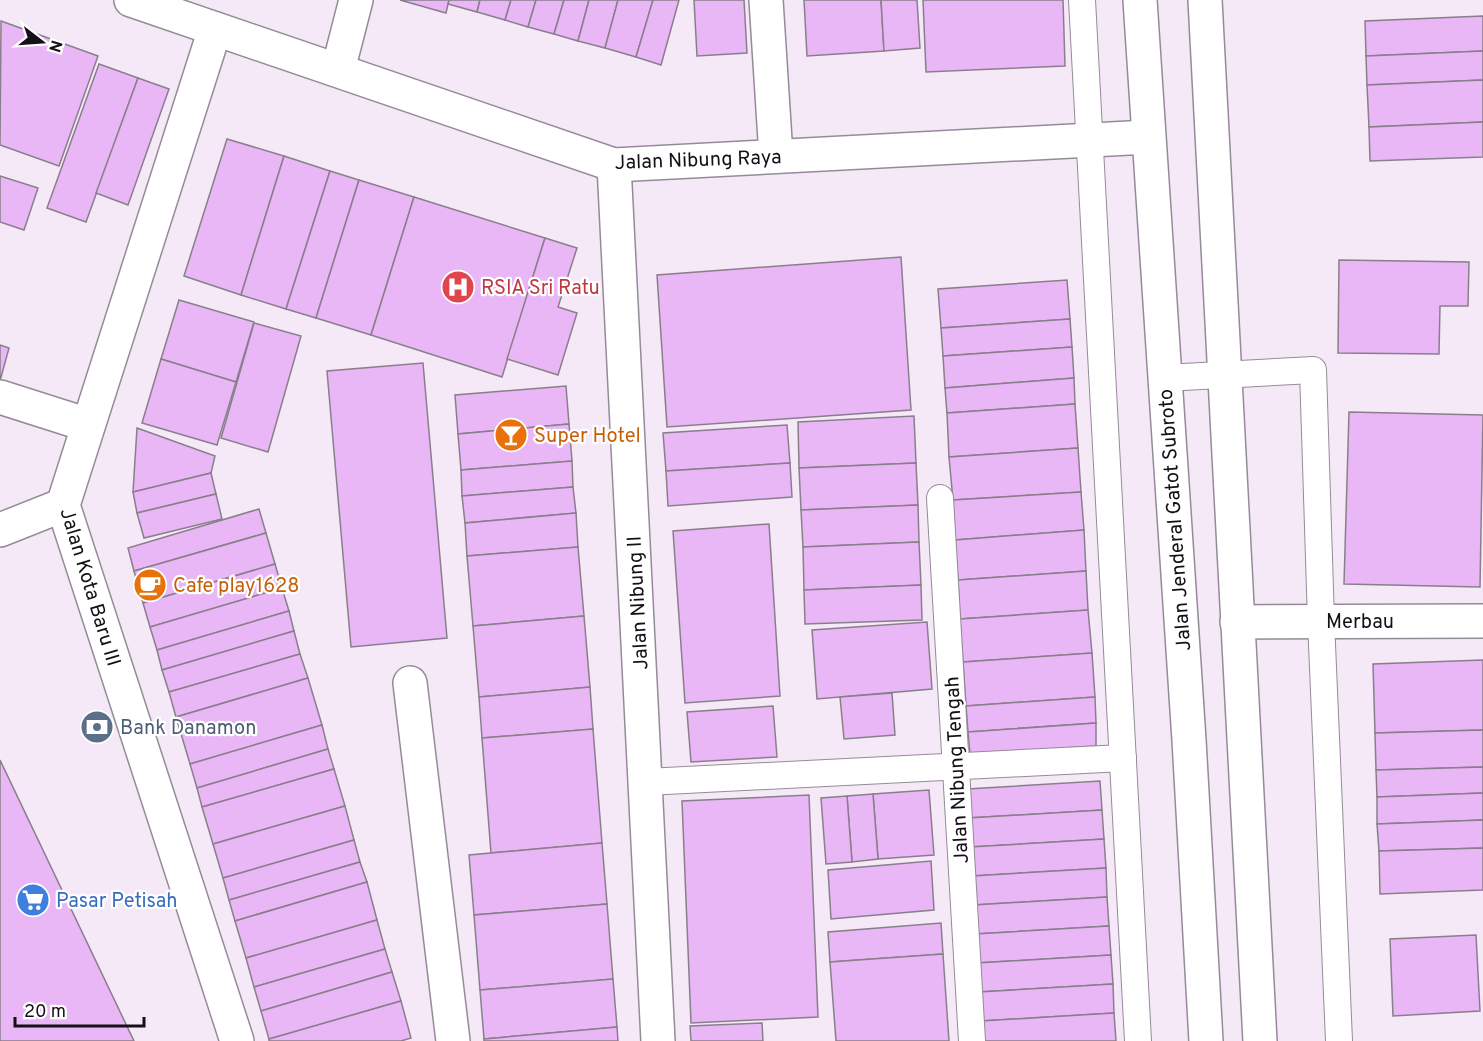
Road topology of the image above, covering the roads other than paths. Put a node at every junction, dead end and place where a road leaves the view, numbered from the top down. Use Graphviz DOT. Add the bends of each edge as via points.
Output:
graph roads {
  1 [pos="131,0"];
  2 [pos="356,0"];
  3 [pos="766,0"];
  4 [pos="1082,0"];
  5 [pos="1140,0"];
  6 [pos="1205,0"];
  7 [pos="215,29"];
  8 [pos="338,70"];
  9 [pos="1148,137"];
  10 [pos="1088,140"];
  11 [pos="776,156"];
  12 [pos="614,165"];
  13 [pos="1225,374"];
  14 [pos="1164,378"];
  15 [pos="0,398"];
  16 [pos="88,425"];
  17 [pos="940,498"];
  18 [pos="63,505"];
  19 [pos="0,530"];
  20 [pos="1321,621"];
  21 [pos="1483,621"];
  22 [pos="1237,622"];
  23 [pos="410,683"];
  24 [pos="1123,758"];
  25 [pos="956,766"];
  26 [pos="646,783"];
  27 [pos="237,1041"];
  28 [pos="453,1041"];
  29 [pos="658,1041"];
  30 [pos="972,1041"];
  31 [pos="1138,1041"];
  32 [pos="1206,1041"];
  33 [pos="1260,1041"];
  34 [pos="1339,1041"];
  1 -- 7 [label="street, Jalan Nibung Raya"];
  2 -- 8 [label="street"];
  3 -- 11 [label="street"];
  4 -- 10 [label="lane"];
  5 -- 9 [label="street, Jalan Jenderal Gatot Subroto"];
  6 -- 13 [label="street"];
  7 -- 8 [label="street, Jalan Nibung Raya"];
  7 -- 16 [label="street, Jalan Kota Baru III"];
  8 -- 12 [label="street, Jalan Nibung Raya"];
  9 -- 10 [label="street, Jalan Nibung Raya"];
  9 -- 14 [label="street, Jalan Jenderal Gatot Subroto"];
  10 -- 11 [label="street, Jalan Nibung Raya"];
  10 -- 24 [label="lane"];
  11 -- 12 [label="street, Jalan Nibung Raya"];
  12 -- 26 [label="street, Jalan Nibung II"];
  13 -- 14 [label="lane"];
  13 -- 20 [label="lane" via="1313,370"];
  13 -- 22 [label="street"];
  14 -- 32 [label="street, Jalan Jenderal Gatot Subroto"];
  15 -- 16 [label="street"];
  16 -- 18 [label="street, Jalan Kota Baru III"];
  17 -- 25 [label="lane, Jalan Nibung Tengah"];
  18 -- 19 [label="street"];
  18 -- 27 [label="street, Jalan Kota Baru III"];
  20 -- 21 [label="street, Merbau"];
  20 -- 22 [label="street, Merbau"];
  20 -- 34 [label="lane"];
  22 -- 33 [label="street"];
  23 -- 28 [label="street"];
  24 -- 25 [label="lane"];
  24 -- 31 [label="lane"];
  25 -- 26 [label="lane"];
  25 -- 30 [label="lane, Jalan Nibung Tengah"];
  26 -- 29 [label="street, Jalan Nibung II"];
}
